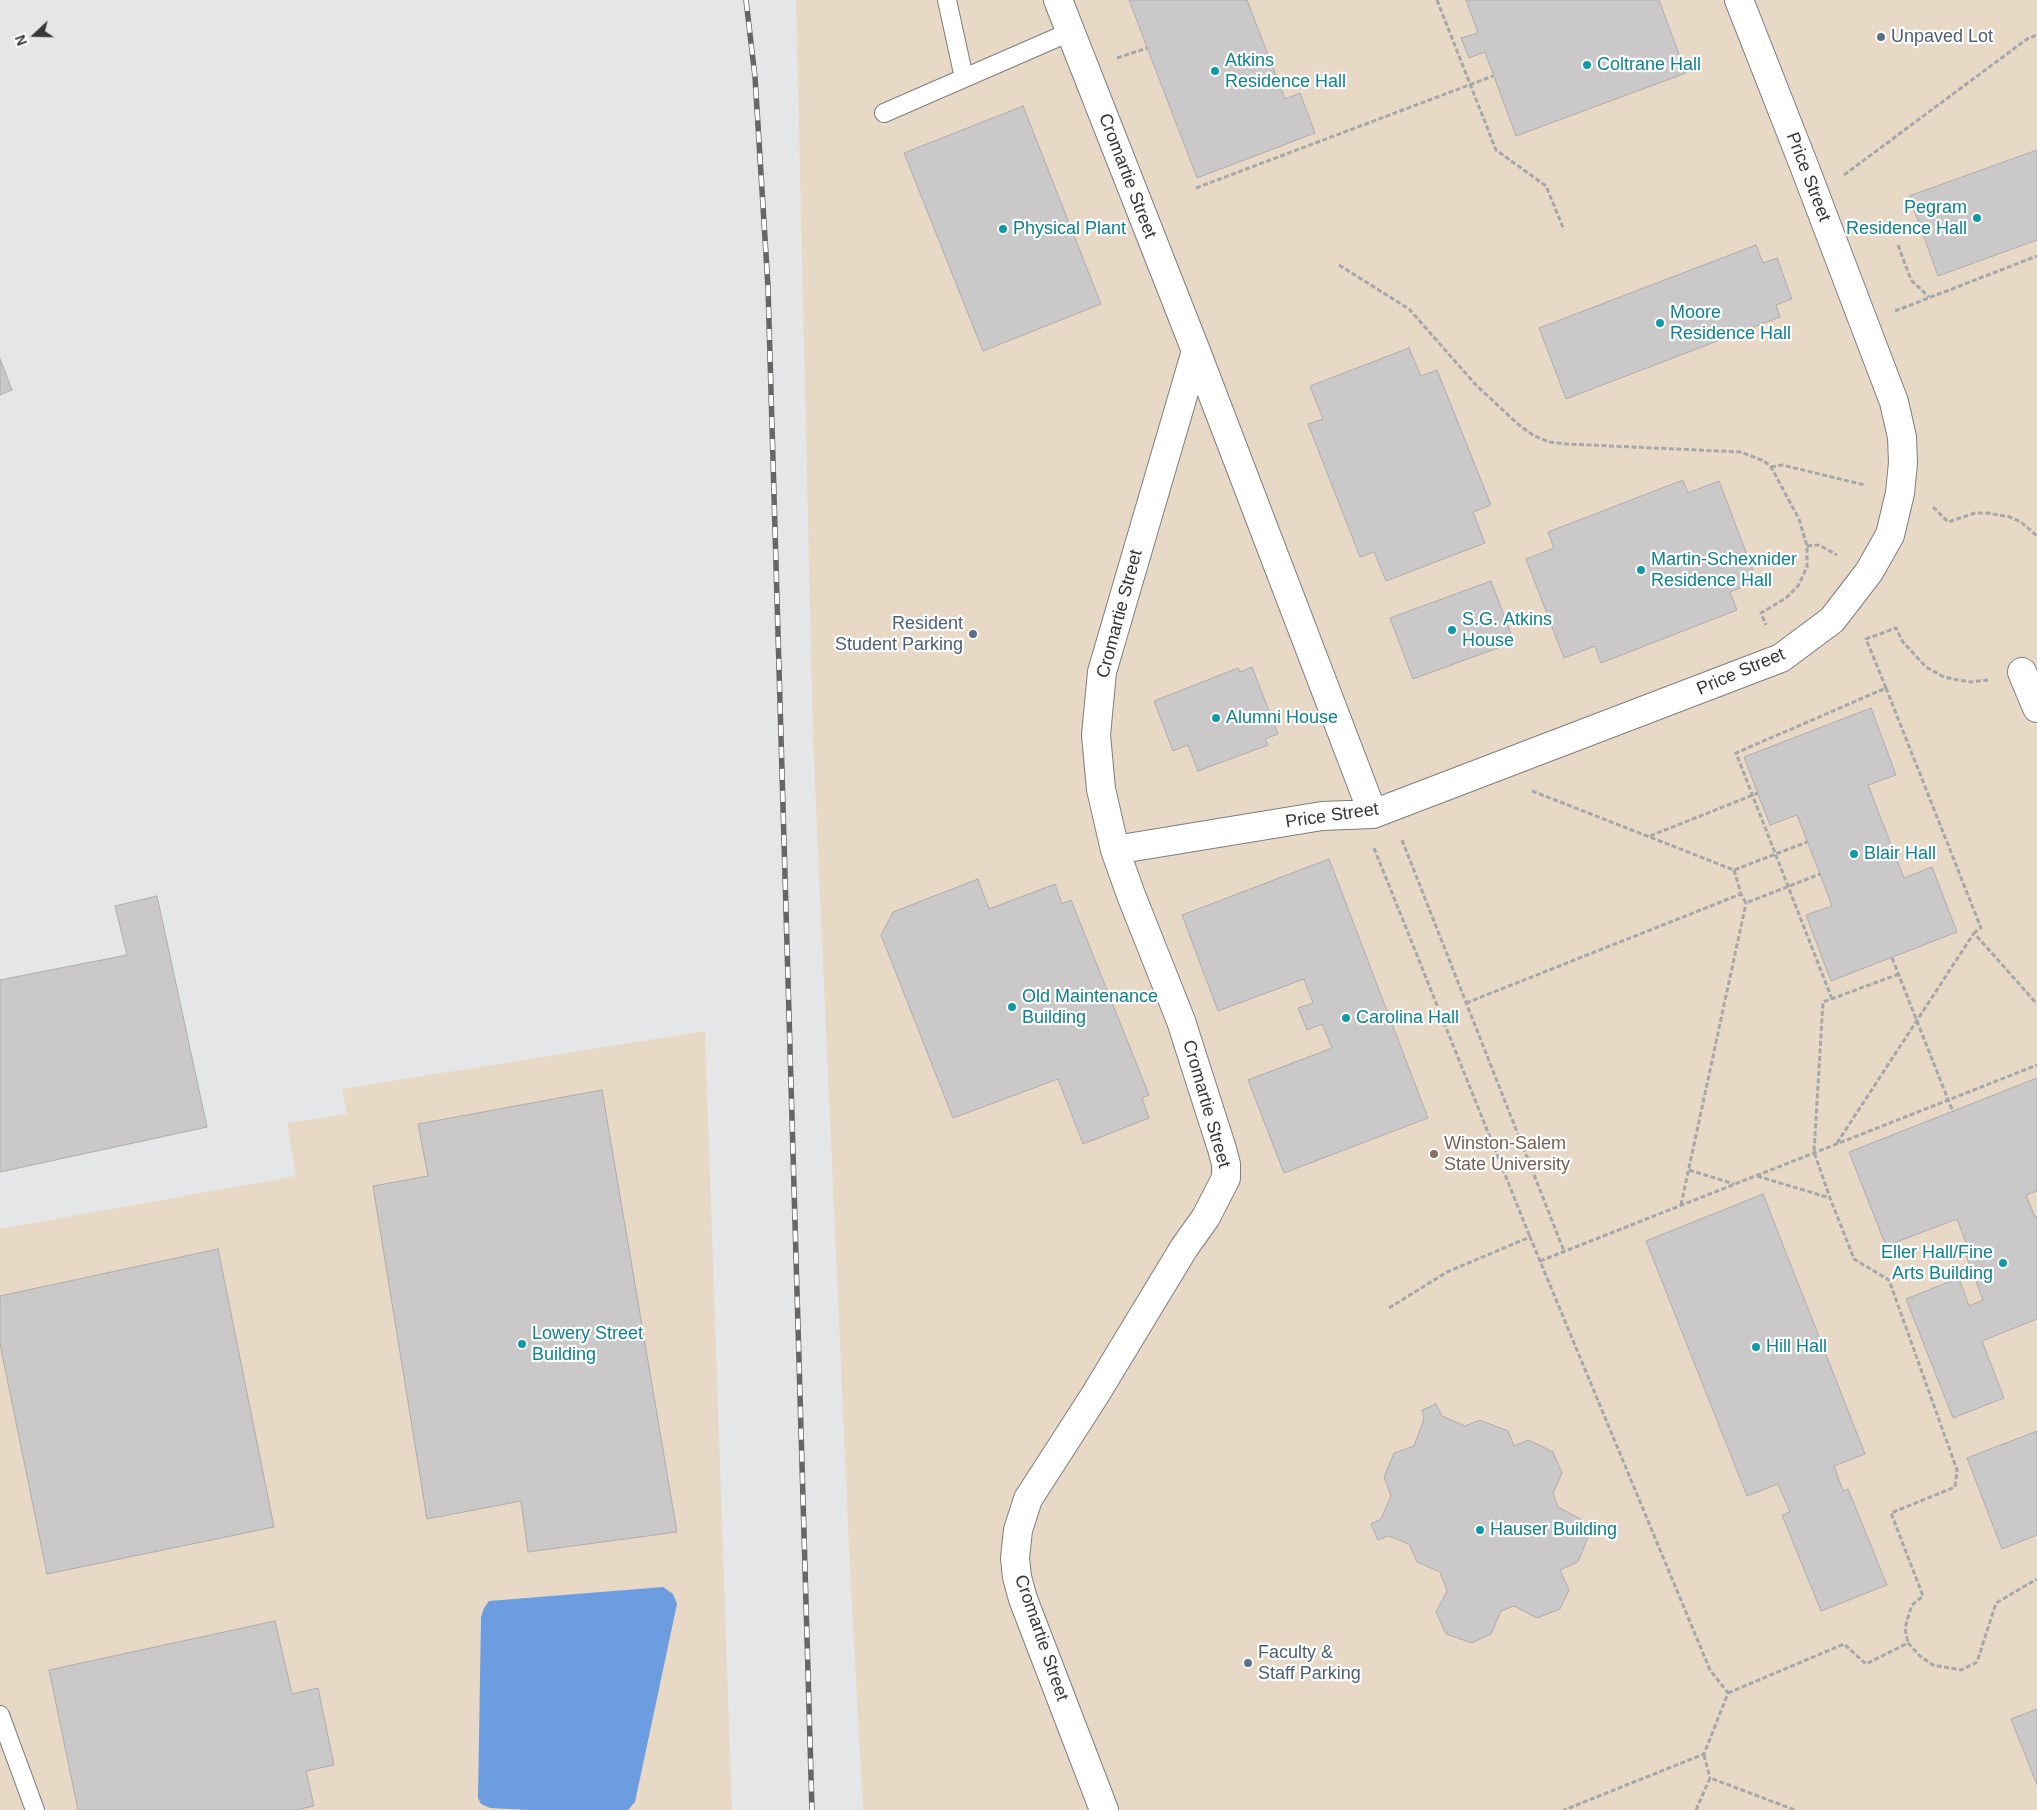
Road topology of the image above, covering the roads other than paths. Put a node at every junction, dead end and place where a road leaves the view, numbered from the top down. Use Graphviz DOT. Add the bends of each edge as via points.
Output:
graph roads {
  1 [pos="946,0"];
  2 [pos="1058,0"];
  3 [pos="1739,0"];
  4 [pos="1070,32"];
  5 [pos="964,78"];
  6 [pos="884,113"];
  7 [pos="1196,352"];
  8 [pos="2022,672"];
  9 [pos="2037,708"];
  10 [pos="1367,814"];
  11 [pos="1115,850"];
  12 [pos="0,1715"];
  13 [pos="35,1810"];
  14 [pos="1104,1810"];
  1 -- 5 [label="lane"];
  2 -- 4 [label="street, Cromartie Street"];
  3 -- 10 [label="street, Price Street" via="1894,402 1902,438 1903,464 1890,535 1869,572 1832,620 1781,658"];
  4 -- 5 [label="lane"];
  4 -- 7 [label="street, Cromartie Street"];
  5 -- 6 [label="lane"];
  7 -- 10 [label="street, Cromartie Street"];
  7 -- 11 [label="street, Cromartie Street" via="1102,672 1096,735 1101,789"];
  8 -- 9 [label="street"];
  10 -- 11 [label="street, Price Street" via="1322,816"];
  11 -- 14 [label="street, Cromartie Street" via="1181,1021 1222,1149 1226,1178 1206,1217 1028,1499 1018,1530 1015,1558 1024,1599"];
  12 -- 13 [label="lane"];
}
